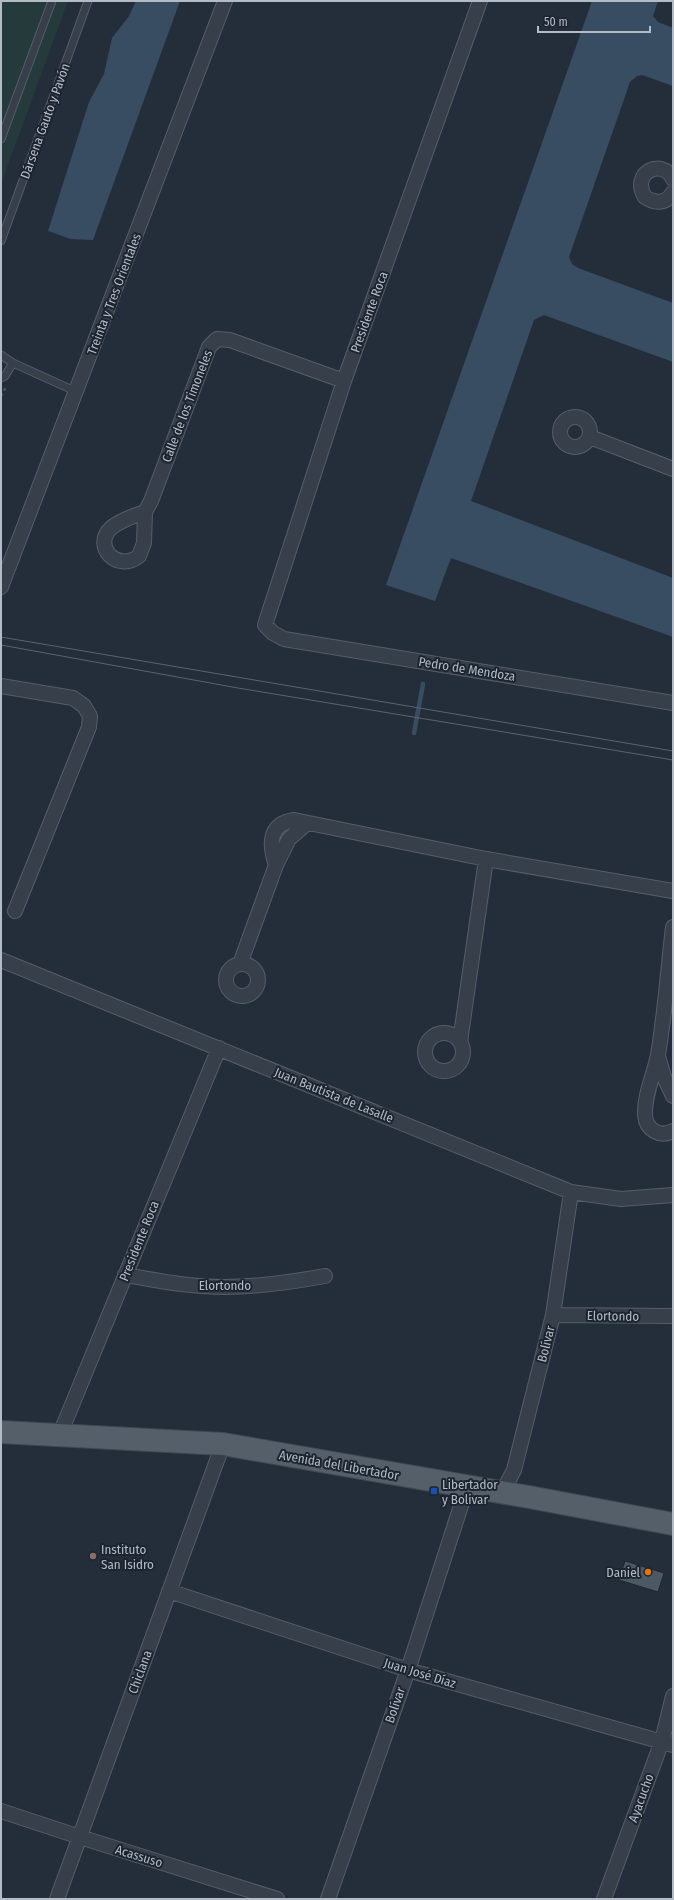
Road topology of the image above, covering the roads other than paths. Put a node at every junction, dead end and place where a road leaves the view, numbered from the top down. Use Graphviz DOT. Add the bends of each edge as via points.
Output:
graph roads {
  1 [pos="52,1"];
  2 [pos="88,1"];
  3 [pos="226,1"];
  4 [pos="480,1"];
  5 [pos="1,139"];
  6 [pos="673,179"];
  7 [pos="673,192"];
  8 [pos="1,241"];
  9 [pos="1,355"];
  10 [pos="13,363"];
  11 [pos="1,378"];
  12 [pos="344,381"];
  13 [pos="77,392"];
  14 [pos="590,437"];
  15 [pos="673,468"];
  16 [pos="145,512"];
  17 [pos="4,573"];
  18 [pos="1,587"];
  19 [pos="265,625"];
  20 [pos="1,686"];
  21 [pos="673,702"];
  22 [pos="486,860"];
  23 [pos="673,891"];
  24 [pos="15,911"];
  25 [pos="673,927"];
  26 [pos="1,960"];
  27 [pos="240,964"];
  28 [pos="460,1042"];
  29 [pos="219,1048"];
  30 [pos="658,1056"];
  31 [pos="673,1096"];
  32 [pos="673,1131"];
  33 [pos="571,1192"];
  34 [pos="673,1195"];
  35 [pos="125,1275"];
  36 [pos="325,1276"];
  37 [pos="553,1315"];
  38 [pos="673,1316"];
  39 [pos="1,1432"];
  40 [pos="60,1434"];
  41 [pos="223,1444"];
  42 [pos="467,1487"];
  43 [pos="502,1493"];
  44 [pos="673,1524"];
  45 [pos="169,1591"];
  46 [pos="408,1670"];
  47 [pos="673,1696"];
  48 [pos="668,1743"];
  49 [pos="1,1811"];
  50 [pos="80,1837"];
  51 [pos="57,1899"];
  52 [pos="277,1899"];
  53 [pos="328,1899"];
  54 [pos="604,1899"];
  1 -- 5 [label="lane"];
  2 -- 8 [label="lane, Dársena Gauto y Pavón"];
  3 -- 13 [label="street, Treinta y Tres Orientales"];
  4 -- 12 [label="street, Presidente Roca"];
  6 -- 7 [label="street" via="663,169 652,169 643,176 640,186 645,197 655,202 667,200"];
  9 -- 10 [label="lane"];
  10 -- 11 [label="lane"];
  10 -- 13 [label="lane"];
  12 -- 16 [label="street, Calle de los Timoneles" via="230,340 217,339 209,347"];
  12 -- 19 [label="street, Presidente Roca"];
  13 -- 17 [label="street, Treinta y Tres Orientales"];
  14 -- 15 [label="street"];
  17 -- 18 [label="street, Treinta y Tres Orientales"];
  19 -- 21 [label="street, Pedro de Mendoza" via="284,639"];
  20 -- 24 [label="street" via="73,698 84,706 90,716 89,727"];
  22 -- 23 [label="street"];
  22 -- 27 [label="street" via="294,820 286,821 277,829 270,841 276,865"];
  22 -- 28 [label="street"];
  25 -- 30 [label="street"];
  26 -- 29 [label="street, Juan Bautista de Lasalle"];
  29 -- 33 [label="street, Juan Bautista de Lasalle"];
  29 -- 35 [label="street, Presidente Roca"];
  30 -- 31 [label="street"];
  30 -- 32 [label="street" via="646,1099 645,1115 648,1126 658,1134"];
  33 -- 34 [label="street, Juan Bautista de Lasalle" via="621,1199"];
  33 -- 37 [label="street, Bolívar"];
  35 -- 36 [label="street, Elortondo" via="175,1284 225,1287 276,1284"];
  35 -- 40 [label="street, Presidente Roca"];
  37 -- 38 [label="street, Elortondo"];
  37 -- 43 [label="street, Bolívar" via="514,1470"];
  39 -- 40 [label="main road, Avenida del Libertador"];
  40 -- 41 [label="main road, Avenida del Libertador"];
  41 -- 42 [label="main road, Avenida del Libertador"];
  41 -- 45 [label="street, Chiclana"];
  42 -- 43 [label="main road, Avenida del Libertador"];
  42 -- 46 [label="street, Bolívar"];
  43 -- 44 [label="main road, Avenida del Libertador"];
  45 -- 46 [label="street, Juan José Díaz"];
  45 -- 50 [label="street, Chiclana"];
  46 -- 48 [label="street, Juan José Díaz"];
  46 -- 53 [label="street, Bolívar"];
  47 -- 48 [label="street, Ayacucho"];
  48 -- 54 [label="street, Ayacucho"];
  49 -- 50 [label="street, Acassuso"];
  50 -- 51 [label="street, Chiclana"];
  50 -- 52 [label="street, Acassuso"];
}
